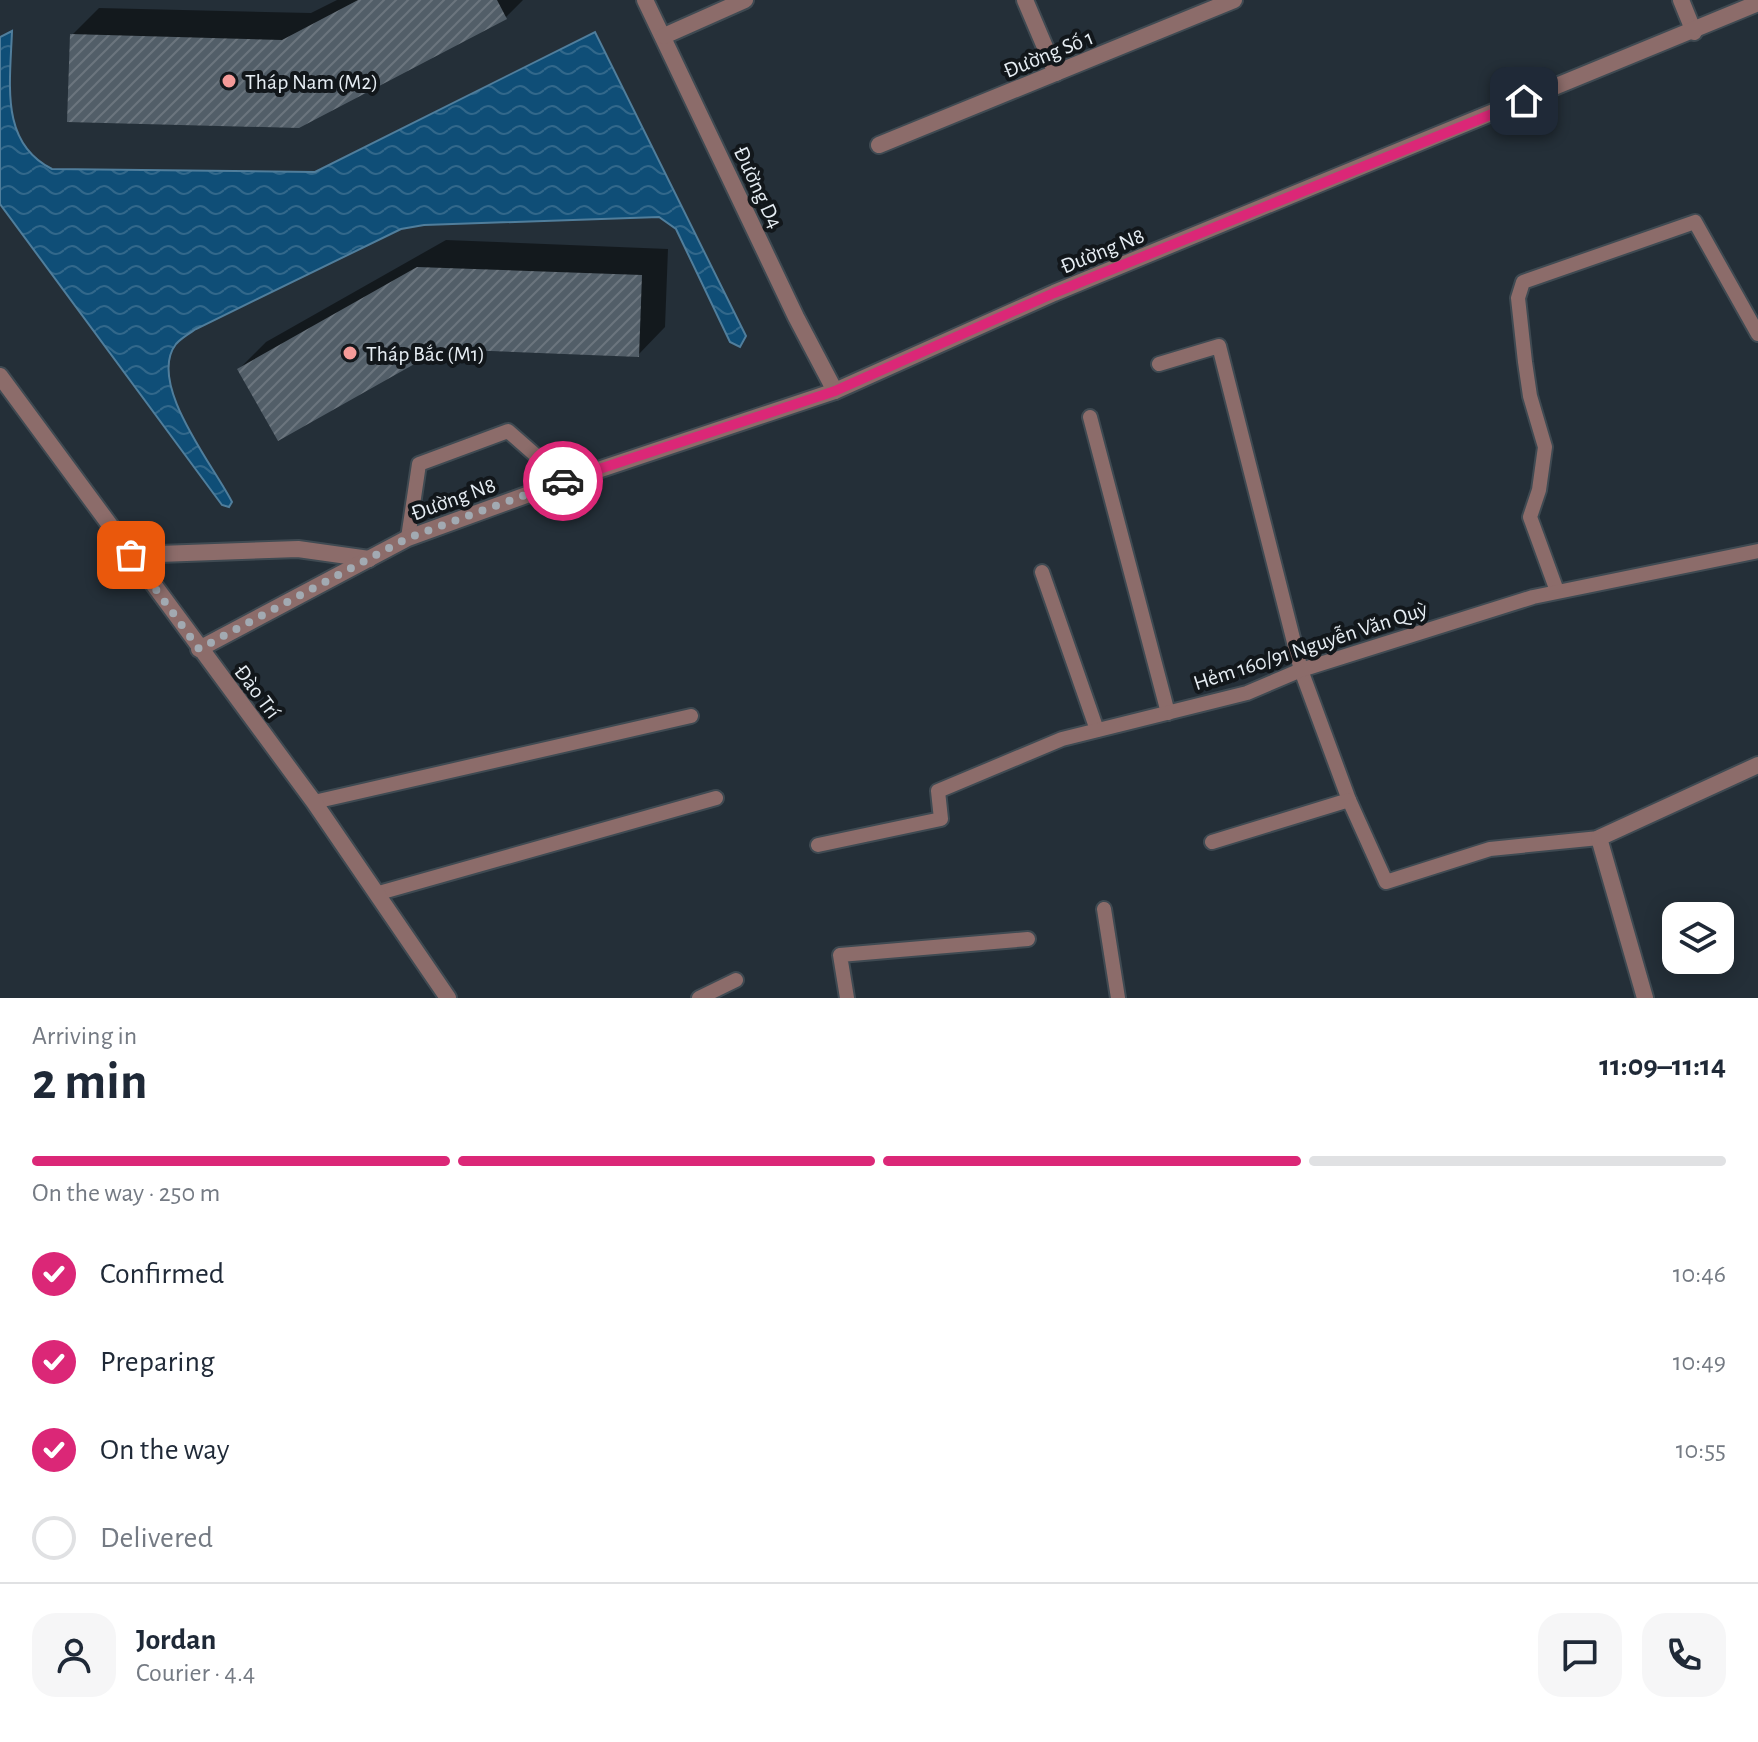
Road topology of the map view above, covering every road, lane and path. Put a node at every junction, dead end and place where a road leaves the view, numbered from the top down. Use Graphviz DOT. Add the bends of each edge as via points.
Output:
graph roads {
  1 [pos="645,0"];
  2 [pos="745,0"];
  3 [pos="1025,0"];
  4 [pos="1234,0"];
  5 [pos="1681,0"];
  6 [pos="1758,3"];
  7 [pos="1694,32"];
  8 [pos="664,36"];
  9 [pos="1056,73"];
  10 [pos="879,145"];
  11 [pos="1758,334"];
  12 [pos="1159,364"];
  13 [pos="0,376"];
  14 [pos="835,391"];
  15 [pos="1090,417"];
  16 [pos="565,481"];
  17 [pos="408,538"];
  18 [pos="1758,551"];
  19 [pos="131,555"];
  20 [pos="369,559"];
  21 [pos="1042,572"];
  22 [pos="1557,591"];
  23 [pos="199,649"];
  24 [pos="1301,670"];
  25 [pos="1168,713"];
  26 [pos="691,716"];
  27 [pos="1097,730"];
  28 [pos="1758,765"];
  29 [pos="716,798"];
  30 [pos="1349,800"];
  31 [pos="314,802"];
  32 [pos="1599,838"];
  33 [pos="1212,842"];
  34 [pos="818,845"];
  35 [pos="379,893"];
  36 [pos="1104,909"];
  37 [pos="1028,939"];
  38 [pos="736,980"];
  39 [pos="448,998"];
  40 [pos="699,998"];
  41 [pos="847,998"];
  42 [pos="1118,998"];
  43 [pos="1645,998"];
  1 -- 8 [label="street, Đường D4"];
  2 -- 8 [label="street"];
  3 -- 9 [label="street"];
  4 -- 9 [label="street, Đường Số 1"];
  5 -- 7 [label="street"];
  6 -- 7 [label="street, Đường N8"];
  7 -- 14 [label="street, Đường N8" via="1054,293"];
  8 -- 14 [label="street, Đường D4"];
  9 -- 10 [label="street, Đường Số 1"];
  11 -- 22 [label="lane" via="1695,222 1523,282 1518,298 1525,362 1545,447 1530,517"];
  12 -- 24 [label="lane" via="1219,346"];
  13 -- 19 [label="street, Đào Trí"];
  14 -- 16 [label="street, Đường N8"];
  15 -- 25 [label="lane"];
  16 -- 17 [label="street, Đường N8"];
  16 -- 17 [label="lane" via="508,431 419,464"];
  17 -- 20 [label="street, Đường N8"];
  18 -- 22 [label="lane, Hẻm 160/91 Nguyễn Văn Quỳ"];
  19 -- 20 [label="street" via="298,549"];
  19 -- 23 [label="street, Đào Trí"];
  20 -- 23 [label="street, Đường N8"];
  21 -- 27 [label="lane"];
  22 -- 24 [label="lane, Hẻm 160/91 Nguyễn Văn Quỳ"];
  23 -- 31 [label="street, Đào Trí"];
  24 -- 25 [label="lane, Hẻm 160/91 Nguyễn Văn Quỳ" via="1247,693"];
  24 -- 30 [label="lane"];
  25 -- 27 [label="lane, Hẻm 160/91 Nguyễn Văn Quỳ"];
  26 -- 31 [label="lane"];
  27 -- 34 [label="lane, Hẻm 160/91 Nguyễn Văn Quỳ" via="1062,739 938,791 941,819"];
  28 -- 32 [label="street"];
  29 -- 35 [label="lane"];
  30 -- 32 [label="lane" via="1386,882 1490,849"];
  30 -- 33 [label="lane"];
  31 -- 35 [label="street, Đào Trí"];
  32 -- 43 [label="street"];
  35 -- 39 [label="street, Đào Trí"];
  36 -- 42 [label="lane"];
  37 -- 41 [label="lane" via="840,955"];
  38 -- 40 [label="lane"];
}
